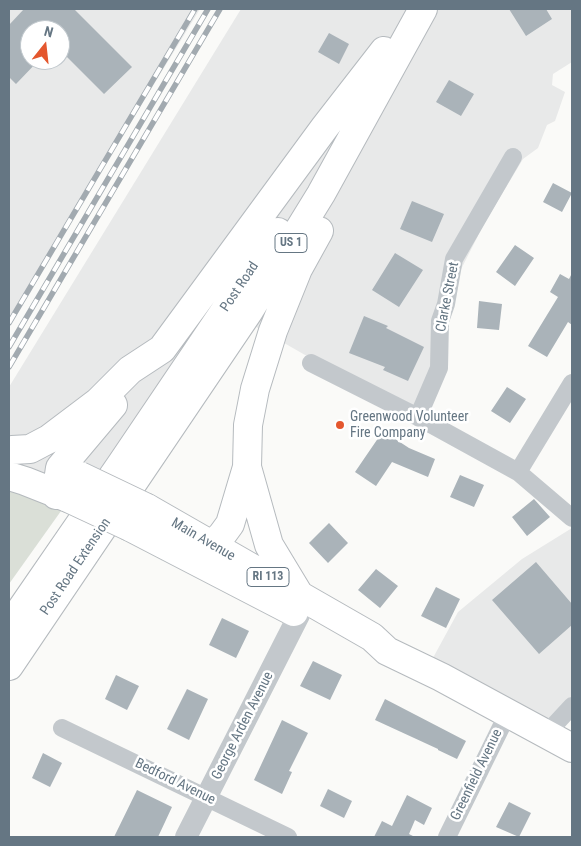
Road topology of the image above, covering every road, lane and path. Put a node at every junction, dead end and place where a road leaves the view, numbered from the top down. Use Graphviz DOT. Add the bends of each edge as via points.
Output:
graph roads {
  1 [pos="417,9"];
  2 [pos="423,9"];
  3 [pos="513,157"];
  4 [pos="162,349"];
  5 [pos="310,363"];
  6 [pos="572,383"];
  7 [pos="418,417"];
  8 [pos="10,459"];
  9 [pos="133,465"];
  10 [pos="246,467"];
  11 [pos="518,472"];
  12 [pos="66,484"];
  13 [pos="139,517"];
  14 [pos="572,518"];
  15 [pos="212,544"];
  16 [pos="170,547"];
  17 [pos="299,605"];
  18 [pos="9,627"];
  19 [pos="9,666"];
  20 [pos="572,706"];
  21 [pos="508,713"];
  22 [pos="62,728"];
  23 [pos="546,734"];
  24 [pos="572,748"];
  25 [pos="206,797"];
  26 [pos="186,837"];
  27 [pos="288,837"];
  28 [pos="446,837"];
  1 -- 4 [label="main road" via="325,126"];
  2 -- 9 [label="main road, Post Road / US 1" via="346,132 227,305"];
  2 -- 10 [label="main road" via="368,136 298,269 273,331 255,389 248,425"];
  3 -- 7 [label="street, Clarke Street" via="454,259 440,321 439,368"];
  4 -- 8 [label="main road" via="130,370 98,402 49,439"];
  4 -- 12 [label="main road"];
  5 -- 7 [label="street"];
  6 -- 11 [label="street"];
  7 -- 11 [label="street"];
  8 -- 12 [label="main road, Main Avenue / RI 113"];
  9 -- 18 [label="main road, Post Road Extension / US 1"];
  9 -- 19 [label="main road, Post Road Extension / US 1"];
  10 -- 15 [label="main road" via="230,524"];
  10 -- 17 [label="main road" via="269,544"];
  11 -- 14 [label="street"];
  12 -- 13 [label="main road, Main Avenue / RI 113, bridge"];
  13 -- 15 [label="main road, Main Avenue / RI 113"];
  13 -- 16 [label="main road, Main Avenue / RI 113"];
  15 -- 16 [label="main road" via="200,551"];
  15 -- 17 [label="main road, Main Avenue / RI 113"];
  16 -- 17 [label="main road, Main Avenue / RI 113"];
  17 -- 21 [label="main road, Main Avenue / RI 113" via="372,637 387,650"];
  17 -- 25 [label="street, George Arden Avenue"];
  20 -- 23 [label="street"];
  21 -- 23 [label="main road, Main Avenue / RI 113"];
  21 -- 28 [label="street, Greenfield Avenue"];
  22 -- 25 [label="street, Bedford Avenue"];
  23 -- 24 [label="main road, Main Avenue / RI 113"];
  25 -- 26 [label="street, George Arden Avenue"];
  25 -- 27 [label="street, Bedford Avenue"];
}
